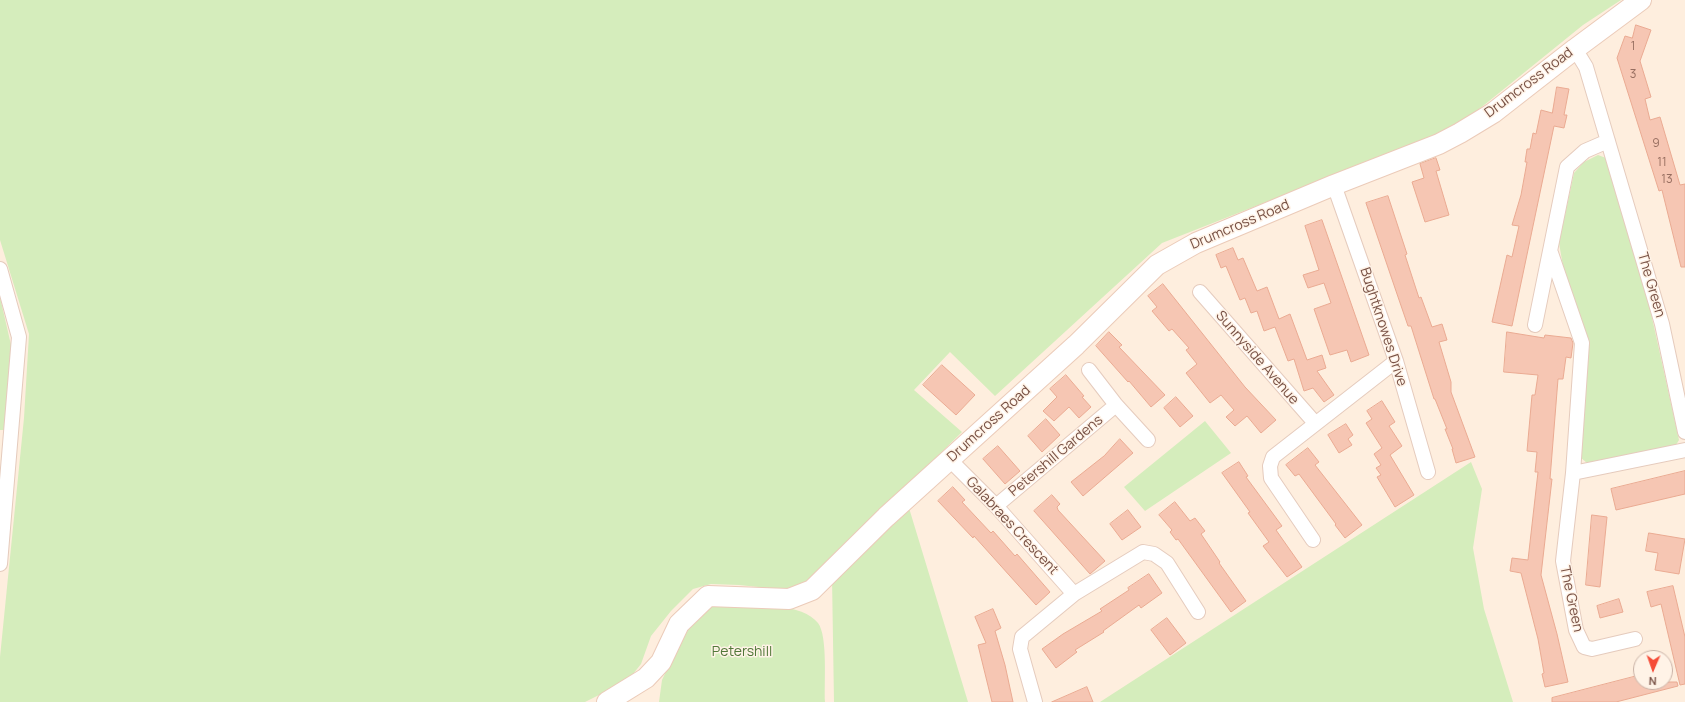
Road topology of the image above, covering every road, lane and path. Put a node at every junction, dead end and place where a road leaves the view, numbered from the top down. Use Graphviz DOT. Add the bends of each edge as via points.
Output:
graph roads {
  1 [pos="1641,0"];
  2 [pos="1575,49"];
  3 [pos="1608,140"];
  4 [pos="1334,184"];
  5 [pos="1550,254"];
  6 [pos="0,269"];
  7 [pos="1200,292"];
  8 [pos="1536,325"];
  9 [pos="1396,361"];
  10 [pos="1089,370"];
  11 [pos="1116,406"];
  12 [pos="1314,424"];
  13 [pos="1685,432"];
  14 [pos="1148,440"];
  15 [pos="1685,450"];
  16 [pos="950,460"];
  17 [pos="1428,472"];
  18 [pos="1573,473"];
  19 [pos="996,506"];
  20 [pos="1313,540"];
  21 [pos="0,564"];
  22 [pos="1074,594"];
  23 [pos="1198,612"];
  24 [pos="1636,639"];
  25 [pos="607,702"];
  26 [pos="1034,702"];
  1 -- 2 [label="street, Drumcross Road"];
  2 -- 3 [label="street, The Green" via="1586,67"];
  2 -- 4 [label="street, Drumcross Road" via="1493,113 1460,133 1439,144"];
  3 -- 5 [label="street" via="1585,151 1567,167"];
  3 -- 13 [label="street, The Green" via="1662,324"];
  4 -- 9 [label="street, Bughtknowes Drive"];
  4 -- 16 [label="street, Drumcross Road" via="1196,243 1157,265 1076,345"];
  5 -- 8 [label="street"];
  5 -- 18 [label="street, The Green" via="1582,343"];
  6 -- 21 [label="street" via="19,337"];
  7 -- 12 [label="street, Sunnyside Avenue"];
  9 -- 12 [label="street"];
  9 -- 17 [label="street, Bughtknowes Drive"];
  10 -- 11 [label="street, Petershill Gardens"];
  11 -- 14 [label="street, Petershill Gardens"];
  11 -- 19 [label="street, Petershill Gardens"];
  12 -- 20 [label="street" via="1273,457 1270,466 1271,478"];
  15 -- 18 [label="street"];
  16 -- 19 [label="street, Galabraes Crescent"];
  16 -- 25 [label="street, Drumcross Road" via="812,590 789,599 708,596 679,624 661,662 646,678"];
  18 -- 24 [label="street, The Green" via="1563,561 1576,630 1584,647 1592,649"];
  19 -- 22 [label="street, Galabraes Crescent"];
  22 -- 23 [label="street" via="1143,552 1154,554 1167,563"];
  22 -- 26 [label="street" via="1022,637 1020,649"];
}
